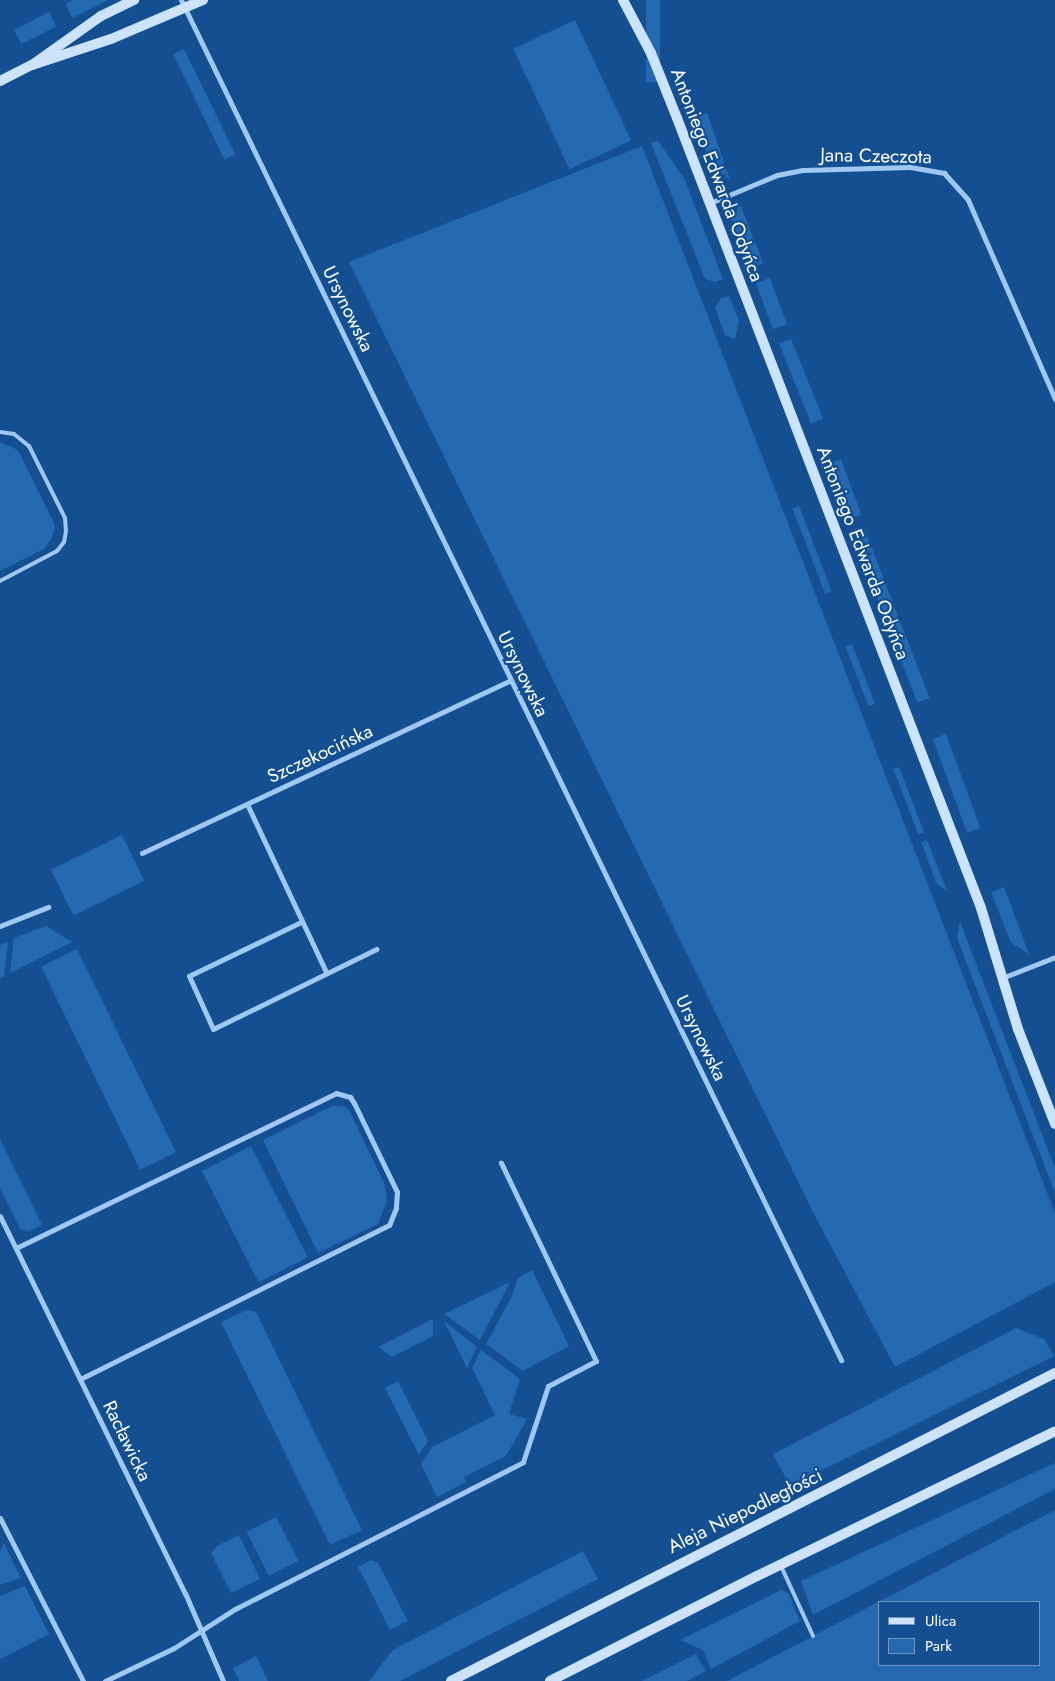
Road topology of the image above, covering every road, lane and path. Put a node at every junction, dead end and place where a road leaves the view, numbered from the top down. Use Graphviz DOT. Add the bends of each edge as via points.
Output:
graph roads {
  1 [pos="134,0"];
  2 [pos="203,0"];
  3 [pos="623,0"];
  4 [pos="183,4"];
  5 [pos="32,65"];
  6 [pos="0,81"];
  7 [pos="709,203"];
  8 [pos="1055,399"];
  9 [pos="0,432"];
  10 [pos="0,581"];
  11 [pos="510,681"];
  12 [pos="247,804"];
  13 [pos="142,853"];
  14 [pos="48,906"];
  15 [pos="301,922"];
  16 [pos="0,926"];
  17 [pos="376,948"];
  18 [pos="1055,957"];
  19 [pos="326,972"];
  20 [pos="1001,978"];
  21 [pos="1055,1124"];
  22 [pos="501,1163"];
  23 [pos="0,1216"];
  24 [pos="16,1248"];
  25 [pos="841,1360"];
  26 [pos="1055,1373"];
  27 [pos="80,1379"];
  28 [pos="1055,1432"];
  29 [pos="0,1518"];
  30 [pos="780,1564"];
  31 [pos="199,1631"];
  32 [pos="813,1636"];
  33 [pos="568,1677"];
  34 [pos="83,1681"];
  35 [pos="105,1681"];
  36 [pos="224,1681"];
  37 [pos="451,1681"];
  38 [pos="550,1681"];
  1 -- 5 [label="street" via="102,16"];
  2 -- 4 [label="street"];
  3 -- 7 [label="street, Antoniego Edwarda Odyńca" via="651,54"];
  4 -- 5 [label="street" via="111,39"];
  4 -- 11 [label="street, Ursynowska"];
  5 -- 6 [label="street"];
  7 -- 8 [label="street, Jana Czeczota" via="777,175 803,170 910,168 944,173 968,200"];
  7 -- 20 [label="street, Antoniego Edwarda Odyńca" via="981,908"];
  9 -- 10 [label="lane" via="14,434 29,446 65,518 66,531 64,542 57,551"];
  11 -- 12 [label="street, Szczekocińska"];
  11 -- 25 [label="street, Ursynowska"];
  12 -- 13 [label="street, Szczekocińska"];
  12 -- 15 [label="street"];
  14 -- 16 [label="street"];
  15 -- 19 [label="street"];
  15 -- 19 [label="street" via="189,976 214,1029"];
  17 -- 19 [label="street"];
  18 -- 20 [label="street"];
  20 -- 21 [label="street, Antoniego Edwarda Odyńca"];
  22 -- 31 [label="street" via="596,1361 548,1386 523,1462"];
  23 -- 24 [label="street, Racławicka"];
  24 -- 27 [label="street, Racławicka"];
  24 -- 27 [label="street" via="336,1094 342,1093 354,1103 397,1192 396,1208 389,1225"];
  26 -- 37 [label="street, Aleja Niepodległości"];
  27 -- 31 [label="street, Racławicka" via="185,1593"];
  28 -- 30 [label="street"];
  29 -- 34 [label="street"];
  30 -- 32 [label="lane"];
  30 -- 33 [label="street"];
  31 -- 35 [label="street" via="174,1648"];
  31 -- 36 [label="street, Racławicka"];
  33 -- 38 [label="street"];
}
